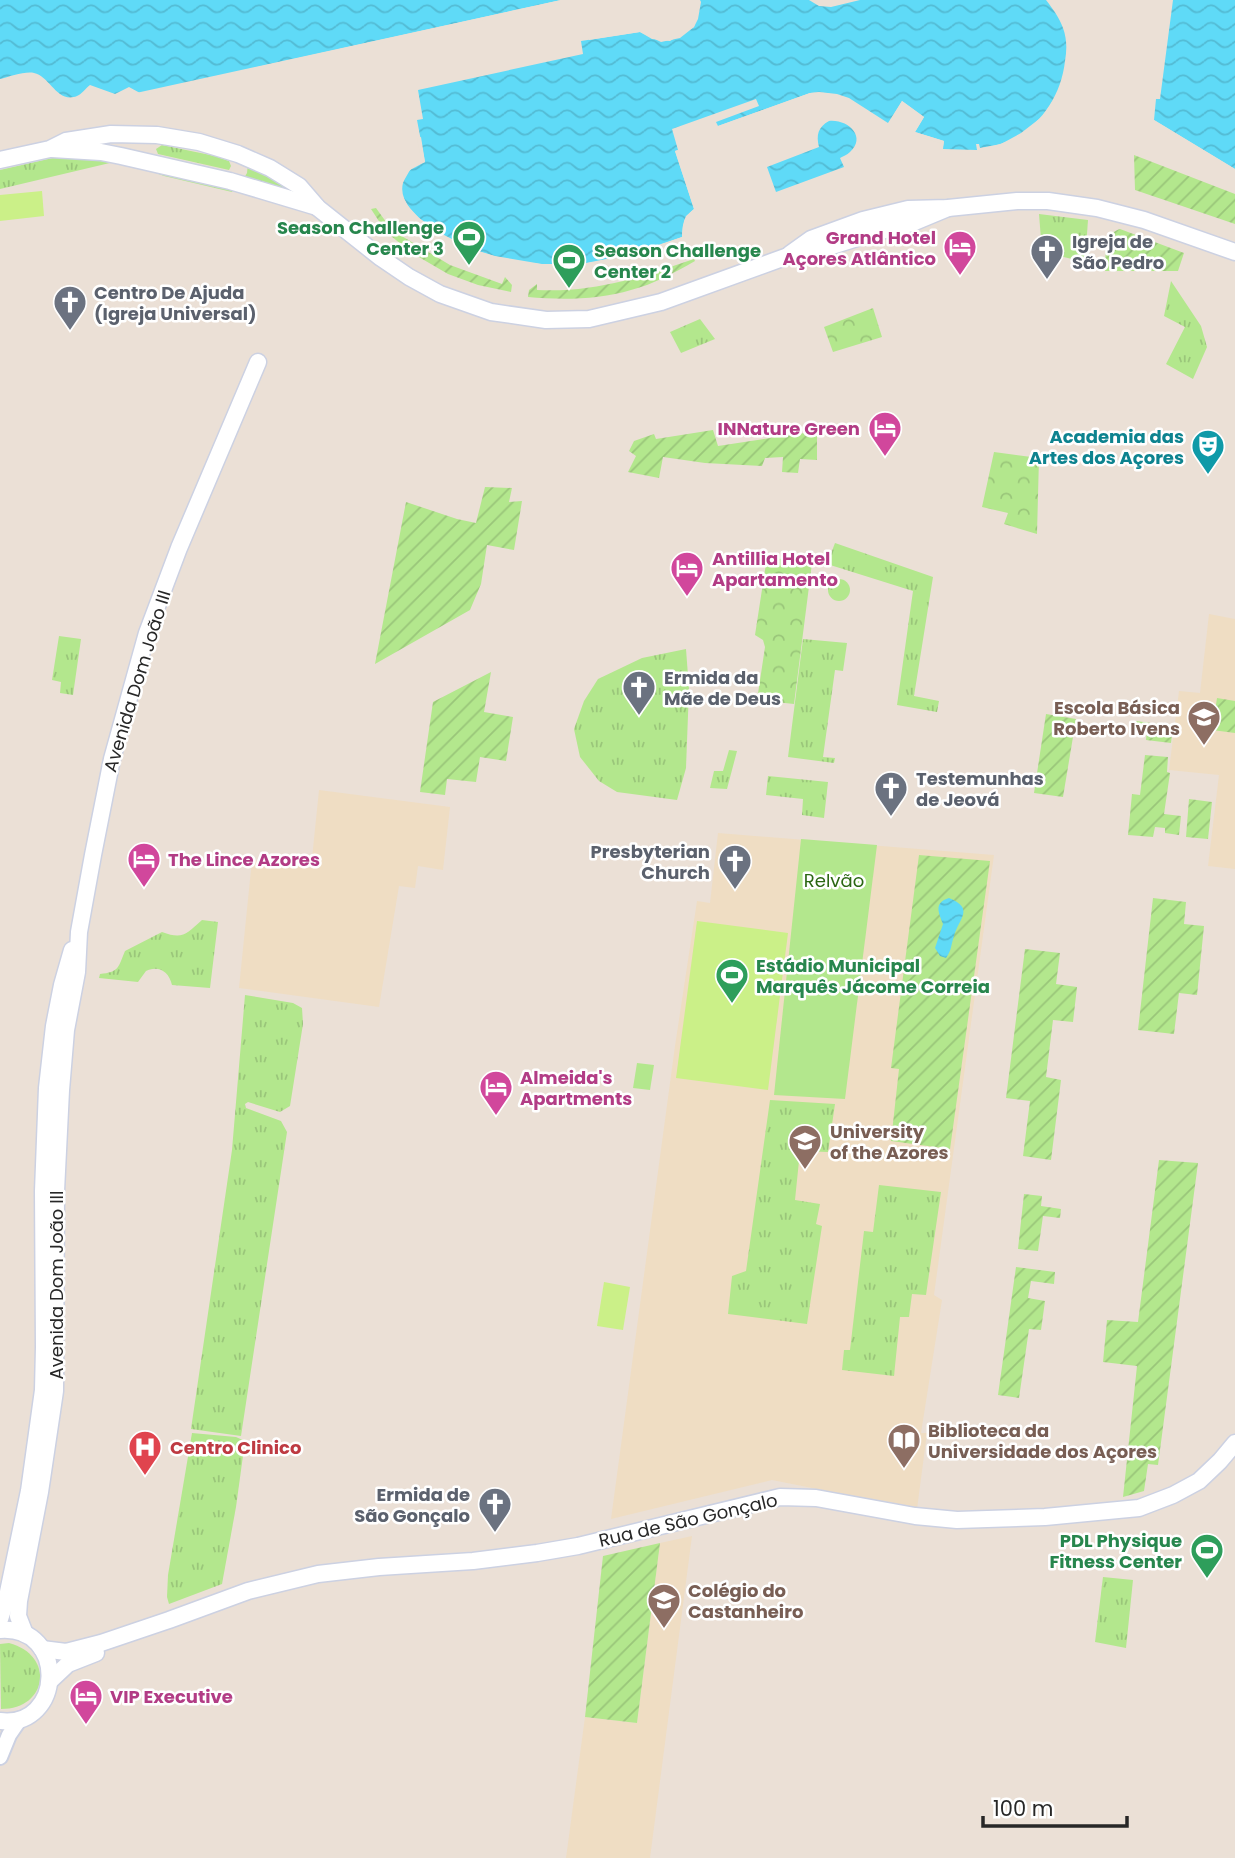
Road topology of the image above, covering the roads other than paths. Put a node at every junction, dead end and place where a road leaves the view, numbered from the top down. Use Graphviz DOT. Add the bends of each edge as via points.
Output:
graph roads {
  1 [pos="50,149"];
  2 [pos="0,160"];
  3 [pos="318,208"];
  4 [pos="1235,252"];
  5 [pos="258,362"];
  6 [pos="79,932"];
  7 [pos="1235,1443"];
  8 [pos="0,1619"];
  9 [pos="169,1620"];
  10 [pos="0,1630"];
  11 [pos="25,1634"];
  12 [pos="42,1649"];
  13 [pos="51,1680"];
  14 [pos="20,1719"];
  15 [pos="0,1721"];
  16 [pos="0,1757"];
  1 -- 2 [label="main road"];
  1 -- 3 [label="main road" via="121,156 230,181"];
  1 -- 3 [label="main road" via="66,141 111,134 199,142 270,168 299,186"];
  3 -- 4 [label="main road" via="381,258 440,294 491,312 546,320 589,318 661,302 788,256 873,233 910,216 1017,201 1087,206 1144,220"];
  5 -- 6 [label="main road, Avenida Dom João III" via="147,633 112,759"];
  6 -- 8 [label="main road, Avenida Dom João III" via="62,985 47,1088 44,1367 39,1422 29,1491"];
  6 -- 11 [label="main road, Avenida Dom João III" via="58,1147 56,1381 19,1601 18,1616"];
  7 -- 9 [label="main road, Rua de São Gonçalo" via="1199,1481 1139,1508 957,1520 817,1498 780,1497 537,1553 318,1574 248,1591"];
  9 -- 12 [label="main road, Rua de São Gonçalo" via="66,1652"];
  9 -- 13 [label="main road, Rua de São Gonçalo" via="68,1664"];
  10 -- 11 [label="main road"];
  11 -- 12 [label="main road"];
  12 -- 13 [label="main road"];
  13 -- 14 [label="main road" via="44,1700"];
  14 -- 15 [label="main road"];
  14 -- 16 [label="street"];
}
